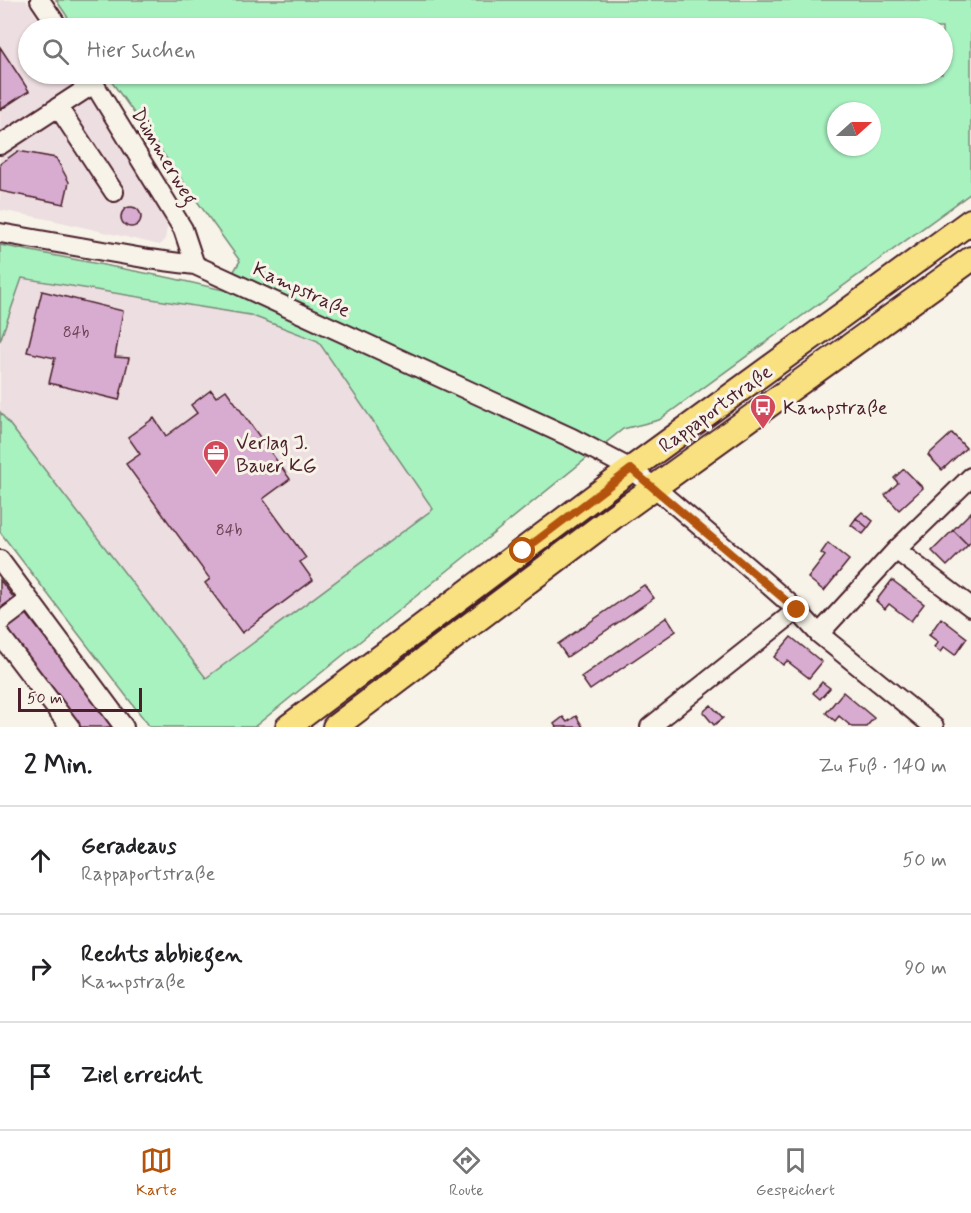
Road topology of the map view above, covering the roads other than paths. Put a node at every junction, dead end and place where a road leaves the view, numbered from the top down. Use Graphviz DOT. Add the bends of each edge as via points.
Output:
graph roads {
  1 [pos="40,0"];
  2 [pos="52,18"];
  3 [pos="86,84"];
  4 [pos="95,84"];
  5 [pos="58,107"];
  6 [pos="0,145"];
  7 [pos="114,192"];
  8 [pos="971,221"];
  9 [pos="0,233"];
  10 [pos="971,259"];
  11 [pos="195,265"];
  12 [pos="631,469"];
  13 [pos="971,477"];
  14 [pos="654,487"];
  15 [pos="896,550"];
  16 [pos="0,560"];
  17 [pos="29,600"];
  18 [pos="971,607"];
  19 [pos="797,610"];
  20 [pos="0,622"];
  21 [pos="819,634"];
  22 [pos="0,635"];
  23 [pos="70,727"];
  24 [pos="124,727"];
  25 [pos="288,727"];
  26 [pos="335,727"];
  27 [pos="650,727"];
  28 [pos="934,727"];
  1 -- 2 [label="street"];
  3 -- 5 [label="street"];
  4 -- 11 [label="street, Dümmerweg" via="183,229"];
  5 -- 6 [label="street"];
  5 -- 7 [label="street"];
  8 -- 12 [label="main road, Rappaportstraße"];
  9 -- 11 [label="street, Kampstraße"];
  10 -- 14 [label="main road, Rappaportstraße"];
  11 -- 12 [label="street, Kampstraße" via="572,438"];
  12 -- 14 [label="street, Kampstraße"];
  12 -- 25 [label="main road, Rappaportstraße"];
  13 -- 15 [label="street"];
  14 -- 19 [label="street, Kampstraße"];
  14 -- 26 [label="main road, Rappaportstraße"];
  15 -- 18 [label="street"];
  15 -- 21 [label="street"];
  16 -- 17 [label="street"];
  17 -- 20 [label="street"];
  17 -- 24 [label="street"];
  19 -- 21 [label="street, Kampstraße"];
  19 -- 27 [label="street"];
  21 -- 28 [label="street, Kampstraße"];
  22 -- 23 [label="street"];
}
